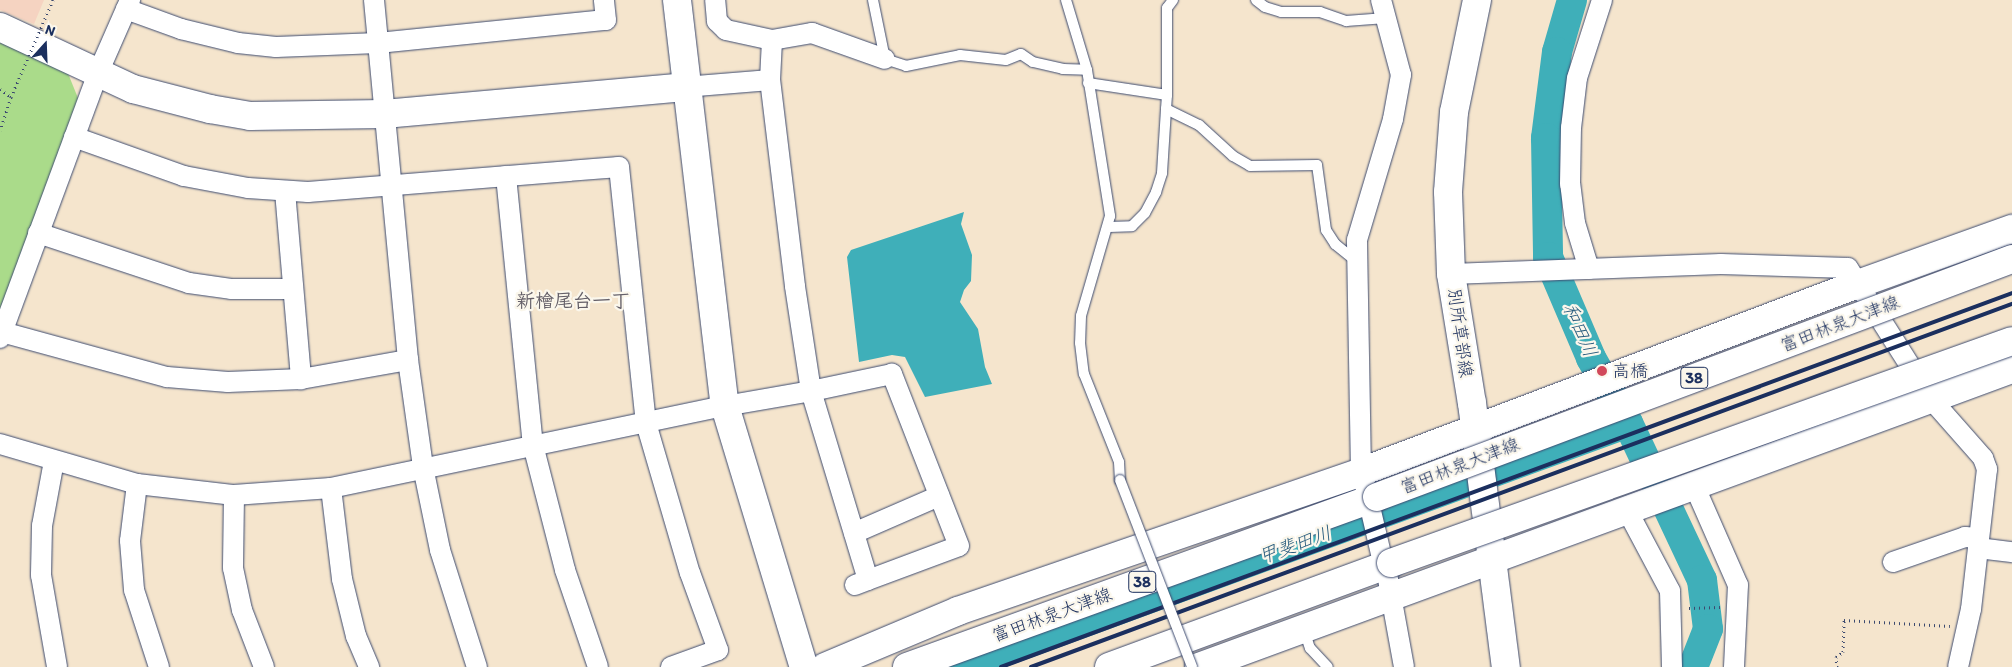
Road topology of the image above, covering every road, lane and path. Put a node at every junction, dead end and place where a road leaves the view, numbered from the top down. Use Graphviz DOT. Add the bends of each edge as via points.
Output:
graph roads {
  1 [pos="53,0"];
  2 [pos="374,0"];
  3 [pos="604,0"];
  4 [pos="677,0"];
  5 [pos="714,0"];
  6 [pos="873,0"];
  7 [pos="1066,0"];
  8 [pos="1173,0"];
  9 [pos="1256,0"];
  10 [pos="1477,0"];
  11 [pos="1602,0"];
  12 [pos="128,4"];
  13 [pos="1384,9"];
  14 [pos="0,27"];
  15 [pos="772,40"];
  16 [pos="378,43"];
  17 [pos="885,59"];
  18 [pos="1087,70"];
  19 [pos="98,73"];
  20 [pos="770,80"];
  21 [pos="1088,82"];
  22 [pos="685,87"];
  23 [pos="0,89"];
  24 [pos="1167,95"];
  25 [pos="11,97"];
  26 [pos="1166,109"];
  27 [pos="384,114"];
  28 [pos="0,130"];
  29 [pos="74,137"];
  30 [pos="506,176"];
  31 [pos="392,186"];
  32 [pos="285,191"];
  33 [pos="1109,227"];
  34 [pos="2012,229"];
  35 [pos="38,233"];
  36 [pos="2012,259"];
  37 [pos="1358,263"];
  38 [pos="1586,270"];
  39 [pos="1451,274"];
  40 [pos="1858,284"];
  41 [pos="293,289"];
  42 [pos="1,335"];
  43 [pos="2012,341"];
  44 [pos="408,360"];
  45 [pos="2012,369"];
  46 [pos="301,378"];
  47 [pos="812,392"];
  48 [pos="1931,399"];
  49 [pos="725,406"];
  50 [pos="646,423"];
  51 [pos="1473,430"];
  52 [pos="0,444"];
  53 [pos="533,445"];
  54 [pos="54,461"];
  55 [pos="423,467"];
  56 [pos="137,484"];
  57 [pos="1692,486"];
  58 [pos="331,488"];
  59 [pos="1368,492"];
  60 [pos="234,495"];
  61 [pos="940,496"];
  62 [pos="1631,508"];
  63 [pos="854,533"];
  64 [pos="1979,543"];
  65 [pos="2012,552"];
  66 [pos="1493,558"];
  67 [pos="1892,562"];
  68 [pos="1388,573"];
  69 [pos="1729,606"];
  70 [pos="1680,609"];
  71 [pos="1968,626"];
  72 [pos="1304,630"];
  73 [pos="57,667"];
  74 [pos="158,667"];
  75 [pos="264,667"];
  76 [pos="369,667"];
  77 [pos="477,667"];
  78 [pos="598,667"];
  79 [pos="671,667"];
  80 [pos="804,667"];
  81 [pos="825,667"];
  82 [pos="907,667"];
  83 [pos="1109,667"];
  84 [pos="1192,667"];
  85 [pos="1199,667"];
  86 [pos="1328,667"];
  87 [pos="1404,667"];
  88 [pos="1506,667"];
  89 [pos="1672,667"];
  90 [pos="1734,667"];
  91 [pos="1837,667"];
  92 [pos="1958,667"];
  1 -- 25 [label="path, bridge"];
  2 -- 16 [label="street"];
  3 -- 16 [label="street" via="606,20"];
  4 -- 22 [label="main road"];
  5 -- 15 [label="street" via="717,21 726,30"];
  6 -- 17 [label="lane"];
  7 -- 18 [label="lane"];
  8 -- 24 [label="lane" via="1167,8"];
  9 -- 13 [label="lane" via="1281,12 1320,12 1346,21"];
  10 -- 39 [label="main road, 別所草部線" via="1452,129 1448,192"];
  11 -- 38 [label="street" via="1577,78 1571,128 1570,184"];
  12 -- 16 [label="street" via="180,29 238,43 276,47"];
  12 -- 19 [label="street"];
  13 -- 37 [label="street" via="1401,74 1393,119 1357,240"];
  14 -- 19 [label="main road"];
  15 -- 17 [label="street" via="812,33"];
  15 -- 20 [label="street"];
  16 -- 27 [label="street"];
  17 -- 18 [label="lane" via="906,66 960,56 1006,60 1021,54 1033,62 1062,69"];
  18 -- 21 [label="lane"];
  19 -- 27 [label="main road" via="133,89 250,116"];
  19 -- 29 [label="street"];
  20 -- 22 [label="street"];
  20 -- 47 [label="street" via="795,286"];
  21 -- 24 [label="lane"];
  21 -- 33 [label="lane" via="1110,216"];
  22 -- 27 [label="main road"];
  22 -- 49 [label="main road"];
  23 -- 25 [label="path"];
  24 -- 26 [label="lane"];
  25 -- 28 [label="path"];
  26 -- 33 [label="lane" via="1162,173 1156,192 1145,213 1132,226"];
  26 -- 37 [label="lane" via="1199,125 1233,156 1250,166 1317,165 1326,230 1335,244"];
  27 -- 31 [label="street"];
  29 -- 32 [label="street" via="184,176"];
  29 -- 35 [label="street"];
  30 -- 31 [label="street"];
  30 -- 50 [label="street" via="619,167"];
  30 -- 53 [label="street"];
  31 -- 32 [label="street"];
  31 -- 44 [label="street"];
  32 -- 41 [label="street"];
  33 -- 84 [label="lane, bridge" via="1091,274 1081,316 1084,374 1119,462 1120,480"];
  34 -- 40 [label="main road"];
  35 -- 41 [label="street" via="189,283 231,289"];
  35 -- 42 [label="street"];
  36 -- 59 [label="main road, 富田林泉大津線 / 38, bridge"];
  37 -- 59 [label="street"];
  38 -- 39 [label="street"];
  38 -- 40 [label="street" via="1721,264 1848,268"];
  39 -- 51 [label="main road, 別所草部線"];
  40 -- 48 [label="street"];
  40 -- 51 [label="main road"];
  41 -- 46 [label="street"];
  42 -- 46 [label="street" via="167,377 228,382"];
  43 -- 68 [label="main road, bridge"];
  44 -- 46 [label="street"];
  44 -- 55 [label="street"];
  45 -- 48 [label="main road"];
  47 -- 49 [label="street"];
  47 -- 61 [label="street" via="892,374"];
  47 -- 63 [label="street"];
  48 -- 57 [label="main road"];
  48 -- 64 [label="street" via="1983,458 1987,469"];
  49 -- 50 [label="street"];
  49 -- 80 [label="main road"];
  50 -- 53 [label="street"];
  50 -- 79 [label="street" via="690,573 718,650"];
  51 -- 59 [label="main road"];
  51 -- 66 [label="main road, 別所草部線"];
  52 -- 54 [label="street"];
  53 -- 55 [label="street"];
  53 -- 78 [label="street" via="565,570"];
  54 -- 56 [label="street"];
  54 -- 73 [label="street" via="42,526 41,575"];
  55 -- 58 [label="street"];
  55 -- 77 [label="street" via="440,550"];
  56 -- 60 [label="street"];
  56 -- 74 [label="street" via="130,541 134,590"];
  57 -- 62 [label="main road"];
  57 -- 90 [label="street" via="1738,585"];
  58 -- 60 [label="street"];
  58 -- 76 [label="street" via="342,579 356,636"];
  59 -- 68 [label="street"];
  59 -- 81 [label="main road" via="958,611"];
  59 -- 82 [label="main road, 富田林泉大津線 / 38"];
  60 -- 75 [label="street" via="233,568 242,610"];
  61 -- 63 [label="street"];
  61 -- 63 [label="street" via="959,546 862,582"];
  62 -- 66 [label="main road"];
  62 -- 89 [label="street" via="1670,591"];
  64 -- 65 [label="street"];
  64 -- 67 [label="street" via="1965,537"];
  64 -- 71 [label="street"];
  66 -- 68 [label="main road"];
  66 -- 88 [label="main road, 別所草部線"];
  68 -- 72 [label="main road"];
  68 -- 83 [label="main road"];
  68 -- 87 [label="street"];
  69 -- 70 [label="path"];
  71 -- 91 [label="path" via="1844,620 1843,652 1836,657"];
  71 -- 92 [label="street"];
  72 -- 85 [label="main road"];
  72 -- 86 [label="lane" via="1310,648"];
}
